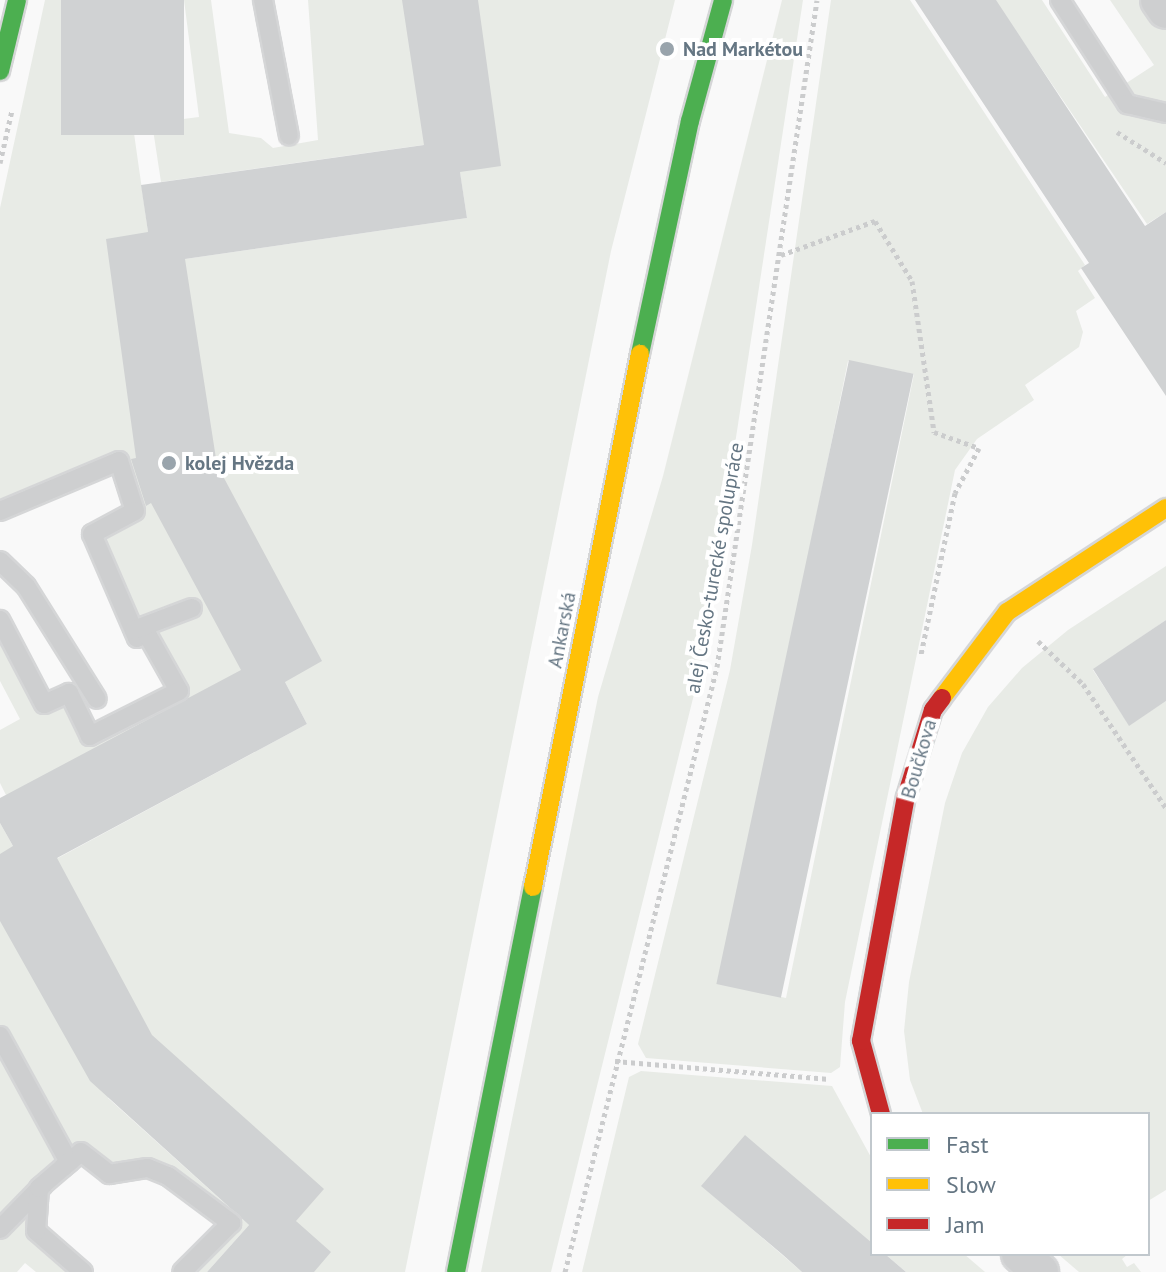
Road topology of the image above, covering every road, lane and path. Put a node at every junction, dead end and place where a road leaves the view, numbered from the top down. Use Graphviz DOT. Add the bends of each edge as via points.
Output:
graph roads {
  1 [pos="17,0"];
  2 [pos="263,0"];
  3 [pos="723,0"];
  4 [pos="817,0"];
  5 [pos="1060,0"];
  6 [pos="1159,0"];
  7 [pos="1166,10"];
  8 [pos="0,71"];
  9 [pos="1166,113"];
  10 [pos="289,136"];
  11 [pos="781,255"];
  12 [pos="1166,508"];
  13 [pos="0,511"];
  14 [pos="0,561"];
  15 [pos="192,608"];
  16 [pos="1007,612"];
  17 [pos="0,620"];
  18 [pos="134,630"];
  19 [pos="955,678"];
  20 [pos="97,699"];
  21 [pos="1166,808"];
  22 [pos="0,1036"];
  23 [pos="615,1061"];
  24 [pos="867,1070"];
  25 [pos="880,1112"];
  26 [pos="69,1162"];
  27 [pos="39,1188"];
  28 [pos="0,1229"];
  29 [pos="1022,1256"];
  30 [pos="83,1272"];
  31 [pos="182,1272"];
  32 [pos="456,1272"];
  33 [pos="565,1272"];
  34 [pos="1040,1272"];
  1 -- 8 [label="street"];
  2 -- 10 [label="lane"];
  3 -- 32 [label="street, Ankarská" via="690,121 643,337"];
  4 -- 11 [label="path, alej Česko-turecké spolupráce"];
  5 -- 9 [label="lane" via="1127,104"];
  6 -- 7 [label="street"];
  11 -- 19 [label="path" via="875,221 912,281 934,432 979,448 955,493 918,669"];
  11 -- 23 [label="path, alej Česko-turecké spolupráce" via="717,667"];
  12 -- 16 [label="street, Boučkova"];
  13 -- 18 [label="lane" via="119,461 135,511 92,534"];
  14 -- 20 [label="lane" via="26,586"];
  15 -- 18 [label="lane"];
  16 -- 19 [label="street, Boučkova"];
  16 -- 21 [label="path" via="1083,684"];
  17 -- 18 [label="lane" via="44,704 69,693 90,736 179,691 147,634 137,638"];
  19 -- 24 [label="street, Boučkova" via="933,710 906,797 861,1041"];
  22 -- 26 [label="lane"];
  23 -- 24 [label="path" via="830,1079"];
  23 -- 33 [label="path, alej Česko-turecké spolupráce"];
  24 -- 25 [label="street, Boučkova"];
  26 -- 27 [label="lane"];
  26 -- 31 [label="lane" via="81,1152 109,1174 148,1168 191,1189 231,1223"];
  27 -- 28 [label="lane"];
  27 -- 30 [label="lane" via="36,1231"];
  29 -- 34 [label="street"];
}
